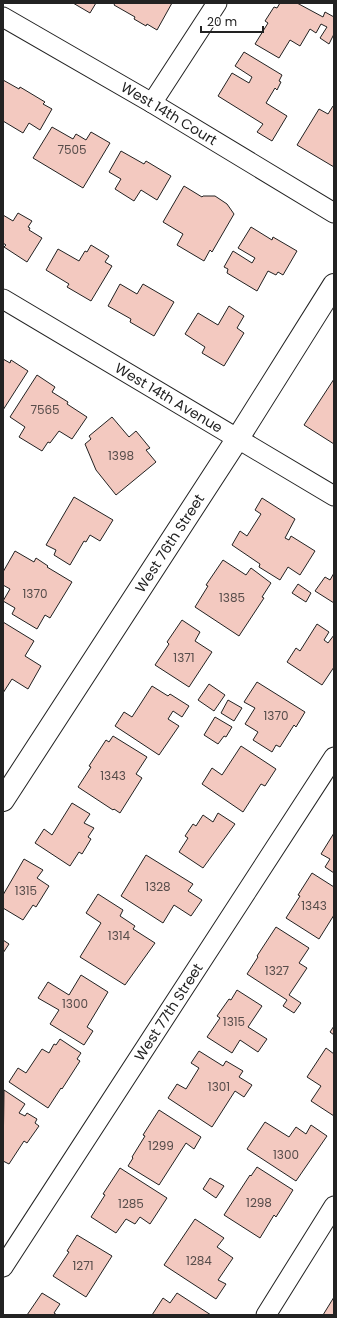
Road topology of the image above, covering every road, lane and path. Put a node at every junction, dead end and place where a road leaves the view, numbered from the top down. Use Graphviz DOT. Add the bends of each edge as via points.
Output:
graph roads {
  1 [pos="217,3"];
  2 [pos="3,16"];
  3 [pos="152,103"];
  4 [pos="334,213"];
  5 [pos="334,285"];
  6 [pos="3,299"];
  7 [pos="238,438"];
  8 [pos="334,496"];
  9 [pos="334,757"];
  10 [pos="3,800"];
  11 [pos="331,1217"];
  12 [pos="3,1267"];
  13 [pos="266,1315"];
  1 -- 3 [label="street"];
  2 -- 3 [label="street, West 14th Court"];
  3 -- 4 [label="street, West 14th Court"];
  5 -- 7 [label="street, West 76th Street"];
  6 -- 7 [label="street, West 14th Avenue"];
  7 -- 8 [label="street, West 14th Avenue"];
  7 -- 10 [label="street, West 76th Street"];
  9 -- 12 [label="street, West 77th Street"];
  11 -- 13 [label="street"];
}
